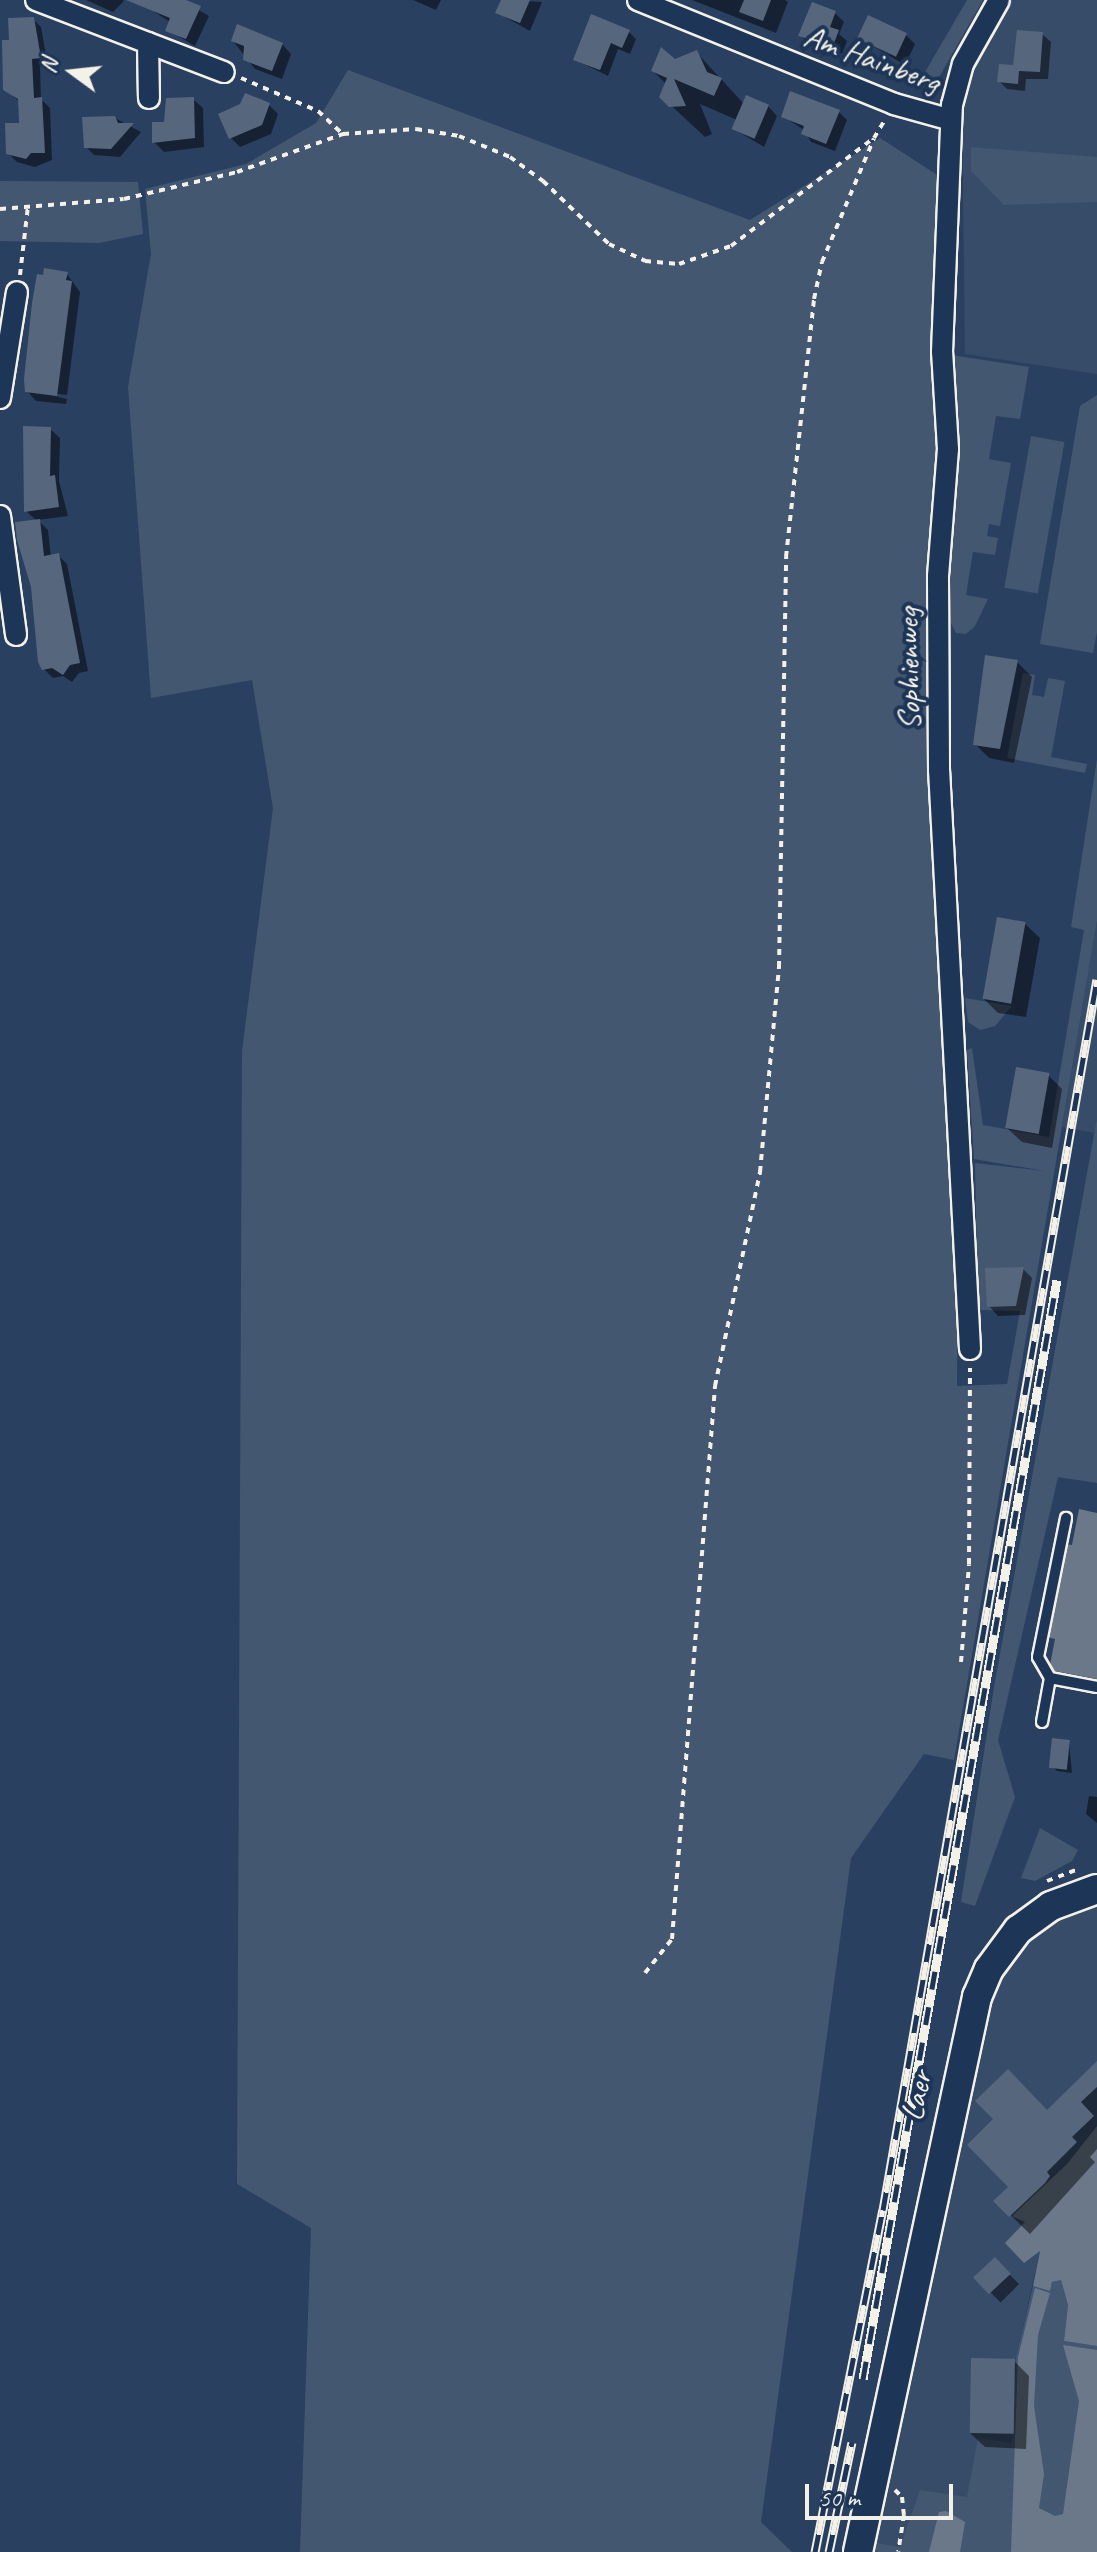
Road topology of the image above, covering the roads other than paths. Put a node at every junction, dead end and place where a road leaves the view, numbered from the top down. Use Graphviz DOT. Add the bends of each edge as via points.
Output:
graph roads {
  1 [pos="36,0"];
  2 [pos="638,0"];
  3 [pos="999,0"];
  4 [pos="148,43"];
  5 [pos="224,72"];
  6 [pos="149,98"];
  7 [pos="951,120"];
  8 [pos="17,292"];
  9 [pos="0,398"];
  10 [pos="0,516"];
  11 [pos="16,635"];
  12 [pos="970,1349"];
  13 [pos="1066,1518"];
  14 [pos="1050,1678"];
  15 [pos="1097,1687"];
  16 [pos="1042,1722"];
  17 [pos="1097,1889"];
  18 [pos="858,2552"];
  1 -- 4 [label="street"];
  2 -- 7 [label="street, Am Hainberg" via="894,104"];
  3 -- 7 [label="street, Sophienweg" via="963,64"];
  4 -- 5 [label="street"];
  4 -- 6 [label="street"];
  7 -- 12 [label="street, Sophienweg" via="942,352 948,449 938,576 939,770"];
  8 -- 9 [label="street"];
  10 -- 11 [label="street"];
  13 -- 14 [label="lane" via="1038,1657"];
  14 -- 15 [label="lane"];
  14 -- 16 [label="lane"];
  17 -- 18 [label="main road, Laer" via="1065,1900 1026,1924 1004,1946 983,1980 941,2145"];
}
